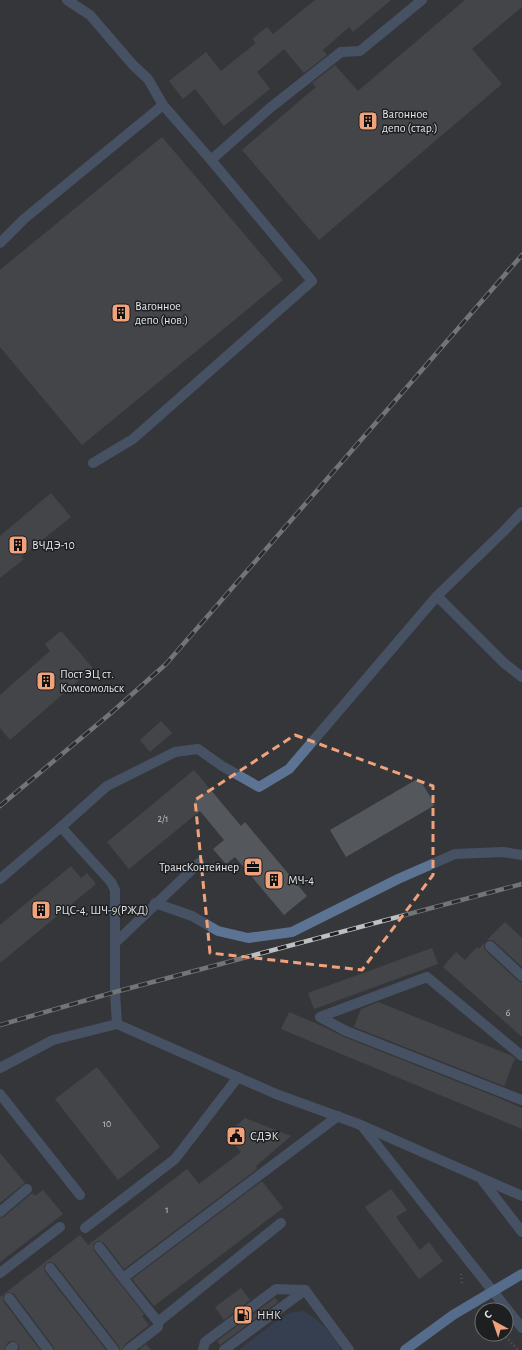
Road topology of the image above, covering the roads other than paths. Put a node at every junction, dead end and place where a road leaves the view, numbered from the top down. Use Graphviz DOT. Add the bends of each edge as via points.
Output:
graph roads {
  1 [pos="67,0"];
  2 [pos="422,0"];
  3 [pos="164,105"];
  4 [pos="211,160"];
  5 [pos="0,243"];
  6 [pos="93,463"];
  7 [pos="522,512"];
  8 [pos="437,596"];
  9 [pos="522,677"];
  10 [pos="61,827"];
  11 [pos="522,855"];
  12 [pos="199,863"];
  13 [pos="0,879"];
  14 [pos="155,904"];
  15 [pos="114,943"];
  16 [pos="490,946"];
  17 [pos="522,976"];
  18 [pos="118,1024"];
  19 [pos="522,1056"];
  20 [pos="0,1068"];
  21 [pos="238,1077"];
  22 [pos="0,1094"];
  23 [pos="522,1100"];
  24 [pos="338,1116"];
  25 [pos="361,1125"];
  26 [pos="480,1178"];
  27 [pos="27,1189"];
  28 [pos="80,1195"];
  29 [pos="522,1196"];
  30 [pos="0,1212"];
  31 [pos="282,1223"];
  32 [pos="60,1227"];
  33 [pos="85,1228"];
  34 [pos="522,1232"];
  35 [pos="99,1247"];
  36 [pos="50,1268"];
  37 [pos="0,1273"];
  38 [pos="522,1274"];
  39 [pos="123,1278"];
  40 [pos="305,1290"];
  41 [pos="492,1292"];
  42 [pos="8,1298"];
  43 [pos="158,1322"];
  44 [pos="522,1328"];
  45 [pos="48,1350"];
  46 [pos="114,1350"];
  47 [pos="128,1350"];
  48 [pos="203,1350"];
  49 [pos="224,1350"];
  50 [pos="349,1350"];
  51 [pos="405,1350"];
  1 -- 3 [label="street" via="90,15 148,79"];
  2 -- 4 [label="street" via="360,52 341,52 270,108"];
  3 -- 4 [label="street"];
  3 -- 5 [label="street" via="24,219"];
  4 -- 6 [label="street" via="312,281 133,440"];
  7 -- 8 [label="street"];
  8 -- 9 [label="street" via="504,663"];
  8 -- 10 [label="street" via="289,769 258,787 198,749 174,752 107,786"];
  10 -- 13 [label="street"];
  10 -- 15 [label="street" via="111,882 115,890"];
  11 -- 14 [label="street" via="503,852 455,854 398,879 292,932 248,938 218,931 192,916"];
  12 -- 14 [label="street"];
  14 -- 15 [label="street"];
  15 -- 18 [label="street"];
  16 -- 17 [label="street"];
  18 -- 20 [label="street" via="53,1040"];
  18 -- 21 [label="street"];
  19 -- 23 [label="street" via="427,977 320,1016 346,1031"];
  21 -- 24 [label="street" via="276,1094"];
  21 -- 33 [label="street" via="175,1159"];
  22 -- 28 [label="street"];
  24 -- 25 [label="street"];
  24 -- 39 [label="street"];
  25 -- 26 [label="street"];
  25 -- 41 [label="street"];
  26 -- 29 [label="street"];
  26 -- 34 [label="street"];
  27 -- 30 [label="street"];
  31 -- 43 [label="street"];
  32 -- 37 [label="street"];
  35 -- 39 [label="street"];
  36 -- 46 [label="street"];
  38 -- 41 [label="main road"];
  39 -- 43 [label="street"];
  40 -- 48 [label="street" via="276,1289 205,1342"];
  40 -- 49 [label="street"];
  40 -- 50 [label="street"];
  41 -- 44 [label="street"];
  41 -- 51 [label="main road" via="453,1315"];
  42 -- 45 [label="street"];
  43 -- 47 [label="street" via="158,1327"];
}
